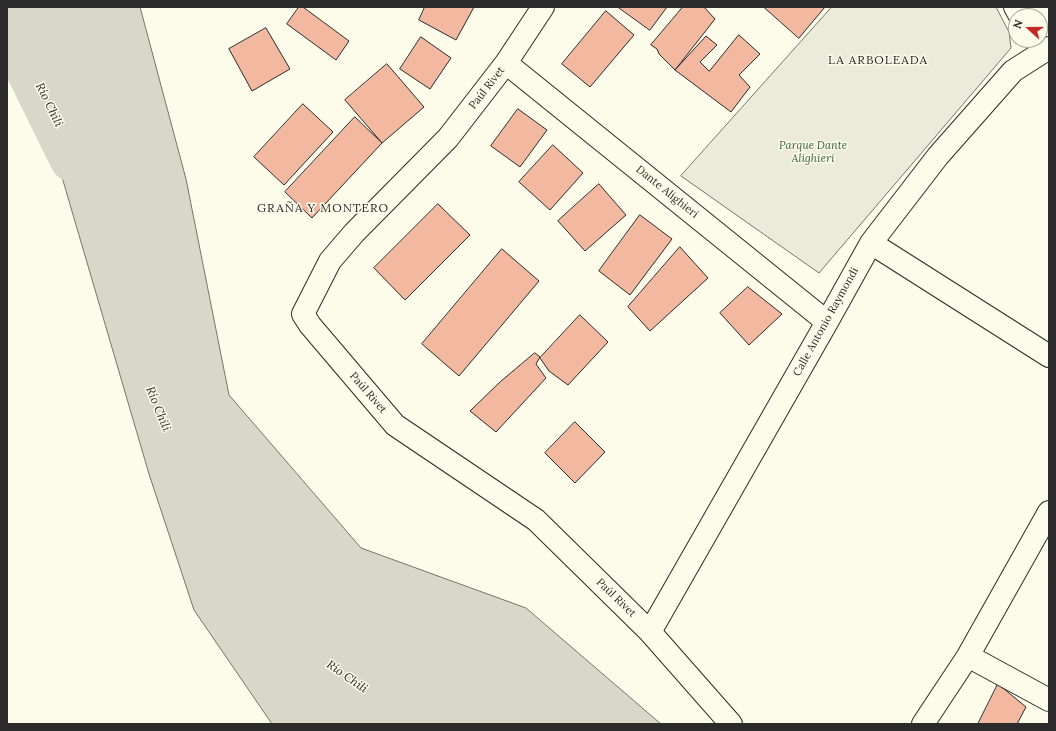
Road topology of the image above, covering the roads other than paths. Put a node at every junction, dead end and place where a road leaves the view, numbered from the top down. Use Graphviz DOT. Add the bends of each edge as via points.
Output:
graph roads {
  1 [pos="543,7"];
  2 [pos="1041,48"];
  3 [pos="506,63"];
  4 [pos="871,243"];
  5 [pos="827,322"];
  6 [pos="1049,356"];
  7 [pos="1049,512"];
  8 [pos="650,632"];
  9 [pos="968,656"];
  10 [pos="1049,700"];
  11 [pos="732,724"];
  12 [pos="923,724"];
  1 -- 3 [label="street, Paúl Rivet"];
  2 -- 4 [label="street, Calle Antonio Raymondi" via="1014,71 938,156"];
  3 -- 5 [label="street, Dante Alighieri"];
  3 -- 8 [label="street, Paúl Rivet" via="448,138 354,233 330,261 303,314 310,326 395,425 536,520"];
  4 -- 5 [label="street, Calle Antonio Raymondi"];
  4 -- 6 [label="street"];
  5 -- 8 [label="street, Calle Antonio Raymondi"];
  7 -- 9 [label="street"];
  8 -- 11 [label="street, Paúl Rivet"];
  9 -- 10 [label="street"];
  9 -- 12 [label="street"];
}
